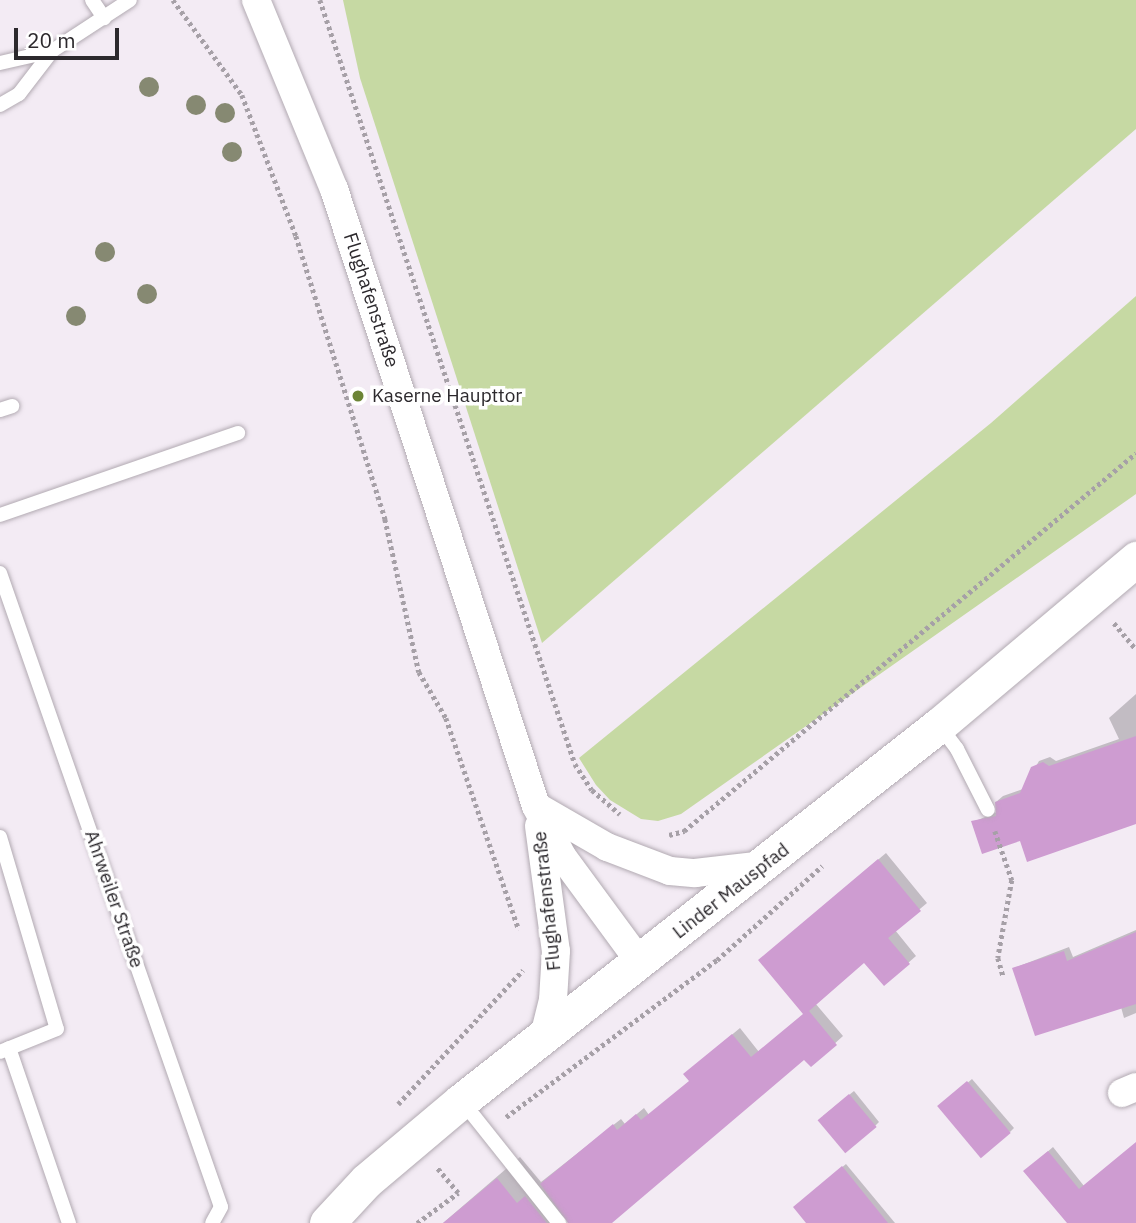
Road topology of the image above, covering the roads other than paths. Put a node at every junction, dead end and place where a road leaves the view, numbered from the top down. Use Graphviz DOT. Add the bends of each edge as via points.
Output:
graph roads {
  1 [pos="92,0"];
  2 [pos="130,0"];
  3 [pos="256,0"];
  4 [pos="104,18"];
  5 [pos="52,51"];
  6 [pos="0,63"];
  7 [pos="0,105"];
  8 [pos="238,433"];
  9 [pos="0,515"];
  10 [pos="1136,559"];
  11 [pos="0,573"];
  12 [pos="939,724"];
  13 [pos="536,806"];
  14 [pos="988,810"];
  15 [pos="0,837"];
  16 [pos="763,865"];
  17 [pos="640,962"];
  18 [pos="544,1036"];
  19 [pos="5,1050"];
  20 [pos="461,1101"];
  21 [pos="68,1223"];
  22 [pos="212,1223"];
  23 [pos="327,1223"];
  24 [pos="559,1223"];
  1 -- 4 [label="lane"];
  2 -- 4 [label="lane"];
  3 -- 13 [label="street, Flughafenstraße" via="334,189"];
  4 -- 5 [label="lane"];
  5 -- 6 [label="lane"];
  5 -- 7 [label="lane" via="19,94"];
  8 -- 9 [label="lane"];
  10 -- 12 [label="street, Linder Mauspfad"];
  11 -- 22 [label="lane, Ahrweiler Straße" via="221,1207"];
  12 -- 14 [label="lane"];
  12 -- 16 [label="street, Linder Mauspfad"];
  13 -- 16 [label="street, Flughafenstraße" via="607,848 670,871 695,873"];
  13 -- 17 [label="street, Flughafenstraße" via="562,856"];
  13 -- 18 [label="street, Flughafenstraße" via="556,951 553,1000"];
  15 -- 19 [label="lane" via="57,1029"];
  16 -- 17 [label="street, Linder Mauspfad"];
  17 -- 18 [label="street, Linder Mauspfad"];
  18 -- 20 [label="street, Linder Mauspfad"];
  19 -- 21 [label="lane"];
  20 -- 23 [label="street, Linder Mauspfad" via="366,1181"];
  20 -- 24 [label="lane"];
}
